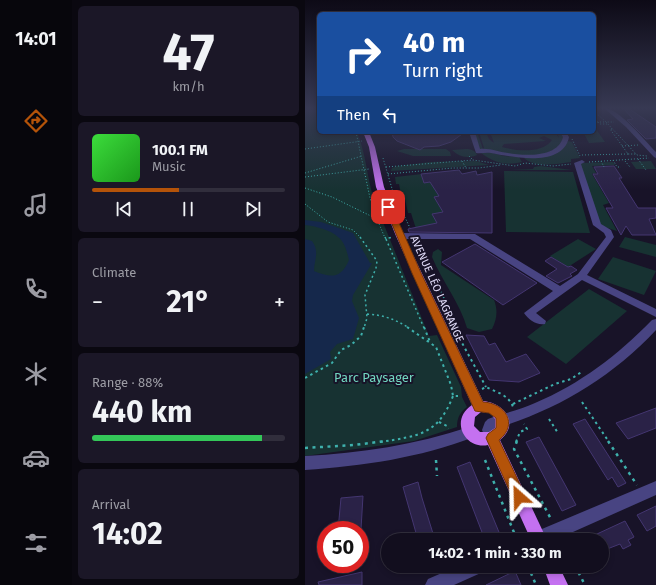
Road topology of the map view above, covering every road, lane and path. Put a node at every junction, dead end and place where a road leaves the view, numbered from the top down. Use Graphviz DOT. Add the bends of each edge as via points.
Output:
graph roads {
  1 [pos="357,135"];
  2 [pos="368,135"];
  3 [pos="473,135"];
  4 [pos="565,135"];
  5 [pos="614,135"];
  6 [pos="619,135"];
  7 [pos="636,135"];
  8 [pos="571,137"];
  9 [pos="370,140"];
  10 [pos="359,141"];
  11 [pos="640,145"];
  12 [pos="622,146"];
  13 [pos="628,146"];
  14 [pos="305,149"];
  15 [pos="628,154"];
  16 [pos="636,154"];
  17 [pos="362,156"];
  18 [pos="469,156"];
  19 [pos="649,156"];
  20 [pos="653,157"];
  21 [pos="638,159"];
  22 [pos="462,160"];
  23 [pos="473,160"];
  24 [pos="580,160"];
  25 [pos="613,160"];
  26 [pos="624,160"];
  27 [pos="601,161"];
  28 [pos="503,165"];
  29 [pos="604,167"];
  30 [pos="621,167"];
  31 [pos="630,167"];
  32 [pos="375,168"];
  33 [pos="466,168"];
  34 [pos="364,169"];
  35 [pos="646,170"];
  36 [pos="305,173"];
  37 [pos="305,178"];
  38 [pos="305,188"];
  39 [pos="305,204"];
  40 [pos="377,219"];
  41 [pos="414,235"];
  42 [pos="400,236"];
  43 [pos="386,239"];
  44 [pos="581,276"];
  45 [pos="560,291"];
  46 [pos="656,313"];
  47 [pos="367,314"];
  48 [pos="541,321"];
  49 [pos="656,323"];
  50 [pos="430,343"];
  51 [pos="584,371"];
  52 [pos="305,378"];
  53 [pos="486,387"];
  54 [pos="481,390"];
  55 [pos="453,396"];
  56 [pos="458,396"];
  57 [pos="582,402"];
  58 [pos="479,407"];
  59 [pos="549,418"];
  60 [pos="503,420"];
  61 [pos="439,422"];
  62 [pos="527,429"];
  63 [pos="449,430"];
  64 [pos="469,433"];
  65 [pos="558,433"];
  66 [pos="492,438"];
  67 [pos="305,448"];
  68 [pos="436,460"];
  69 [pos="485,460"];
  70 [pos="305,463"];
  71 [pos="437,476"];
  72 [pos="649,491"];
  73 [pos="557,531"];
  74 [pos="514,533"];
  75 [pos="535,533"];
  76 [pos="553,533"];
  77 [pos="461,573"];
  78 [pos="531,573"];
  79 [pos="554,573"];
  80 [pos="579,573"];
  81 [pos="434,585"];
  82 [pos="536,585"];
  83 [pos="559,585"];
  84 [pos="585,585"];
  1 -- 10 [label="path"];
  2 -- 9 [label="main road, AVENUE LÉO LAGRANGE"];
  3 -- 4 [label="street" via="478,152 490,151 522,156 542,155 558,149 565,142"];
  5 -- 12 [label="path"];
  6 -- 13 [label="path"];
  7 -- 20 [label="street"];
  8 -- 24 [label="path"];
  9 -- 10 [label="path"];
  9 -- 32 [label="main road, AVENUE LÉO LAGRANGE"];
  10 -- 14 [label="path"];
  10 -- 17 [label="path"];
  11 -- 13 [label="path"];
  12 -- 13 [label="path"];
  12 -- 15 [label="path"];
  13 -- 16 [label="path"];
  15 -- 16 [label="path"];
  15 -- 24 [label="path"];
  16 -- 19 [label="path"];
  17 -- 34 [label="path"];
  17 -- 36 [label="path"];
  18 -- 23 [label="path"];
  20 -- 21 [label="path"];
  21 -- 26 [label="path"];
  21 -- 35 [label="path"];
  22 -- 23 [label="path"];
  22 -- 32 [label="path"];
  22 -- 33 [label="path"];
  23 -- 28 [label="path"];
  24 -- 27 [label="path"];
  24 -- 28 [label="path" via="553,166 525,163 515,166"];
  24 -- 44 [label="street" via="597,224 608,232 610,237"];
  25 -- 26 [label="path"];
  25 -- 27 [label="path"];
  25 -- 30 [label="path" via="617,167"];
  26 -- 31 [label="path"];
  27 -- 29 [label="path"];
  28 -- 33 [label="path"];
  32 -- 34 [label="path"];
  32 -- 42 [label="main road, AVENUE LÉO LAGRANGE"];
  33 -- 41 [label="path" via="388,174 398,203"];
  34 -- 37 [label="path"];
  34 -- 40 [label="path" via="371,204"];
  38 -- 40 [label="path" via="332,197"];
  39 -- 47 [label="path" via="328,222 353,230 377,261 365,295"];
  40 -- 43 [label="path"];
  41 -- 42 [label="street"];
  41 -- 45 [label="street" via="472,236"];
  41 -- 53 [label="path" via="432,269 465,350"];
  42 -- 43 [label="path"];
  42 -- 58 [label="main road, AVENUE LÉO LAGRANGE"];
  43 -- 50 [label="path"];
  44 -- 45 [label="street"];
  44 -- 46 [label="street"];
  45 -- 48 [label="street" via="529,313"];
  47 -- 50 [label="path" via="398,321"];
  47 -- 52 [label="path" via="366,324 359,339 341,350 332,363"];
  49 -- 60 [label="street" via="644,337 601,374 535,410"];
  50 -- 55 [label="path" via="436,347"];
  51 -- 53 [label="path" via="513,404 507,397"];
  53 -- 54 [label="path"];
  55 -- 56 [label="path"];
  55 -- 61 [label="path"];
  57 -- 72 [label="path"];
  58 -- 60 [label="main road" via="491,408 501,415"];
  58 -- 64 [label="main road" via="467,418"];
  59 -- 65 [label="path"];
  60 -- 66 [label="street" via="490,425"];
  61 -- 63 [label="path"];
  61 -- 67 [label="path" via="418,435 363,444"];
  62 -- 73 [label="path" via="520,432 514,448"];
  64 -- 66 [label="main road" via="477,438"];
  64 -- 70 [label="street" via="419,449 375,457"];
  66 -- 75 [label="main road"];
  68 -- 71 [label="path"];
  69 -- 74 [label="path"];
  72 -- 73 [label="street"];
  73 -- 76 [label="street"];
  77 -- 81 [label="street"];
  78 -- 82 [label="path"];
  79 -- 83 [label="main road"];
  80 -- 84 [label="path"];
}
